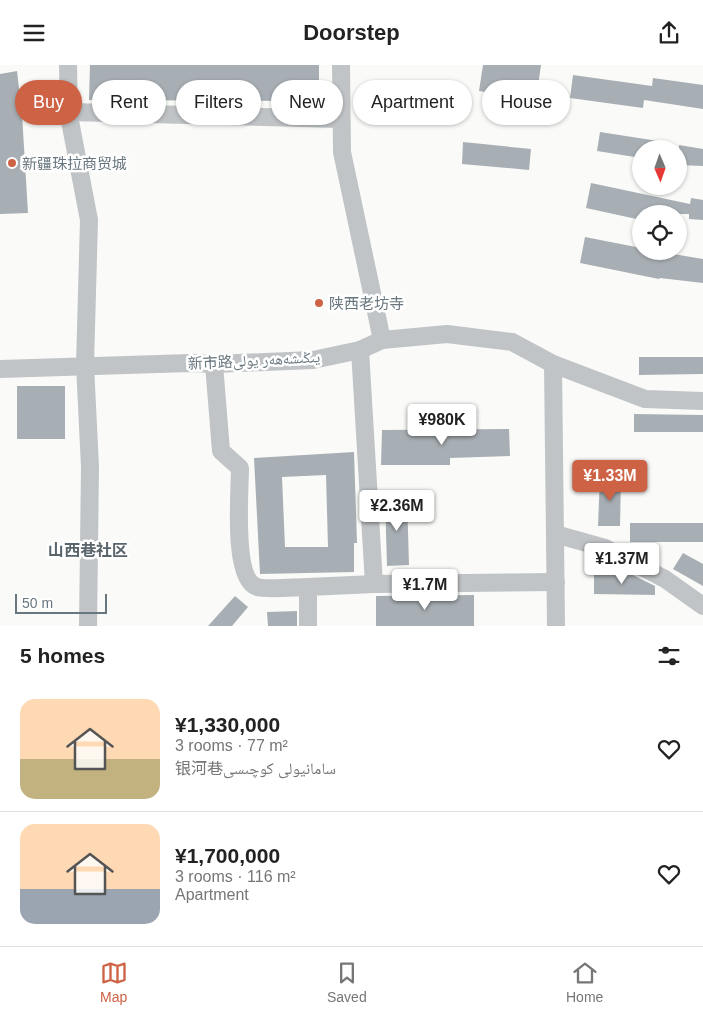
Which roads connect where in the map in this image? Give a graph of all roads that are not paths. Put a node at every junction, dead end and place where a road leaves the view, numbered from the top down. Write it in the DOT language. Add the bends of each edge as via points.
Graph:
graph roads {
  1 [pos="68,65"];
  2 [pos="341,65"];
  3 [pos="68,80"];
  4 [pos="341,80"];
  5 [pos="82,111"];
  6 [pos="271,117"];
  7 [pos="72,125"];
  8 [pos="340,125"];
  9 [pos="382,339"];
  10 [pos="360,350"];
  11 [pos="214,364"];
  12 [pos="553,364"];
  13 [pos="86,365"];
  14 [pos="0,369"];
  15 [pos="703,401"];
  16 [pos="555,535"];
  17 [pos="556,582"];
  18 [pos="374,584"];
  19 [pos="308,587"];
  20 [pos="703,606"];
  21 [pos="88,626"];
  22 [pos="308,626"];
  23 [pos="556,626"];
  1 -- 3 [label="street"];
  2 -- 4 [label="street"];
  5 -- 6 [label="street"];
  7 -- 13 [label="street" via="89,220"];
  8 -- 9 [label="street" via="342,152"];
  9 -- 10 [label="street, 新市路يىڭىشەھەر يولى"];
  9 -- 12 [label="street, 新市路يىڭىشەھەر يولى" via="447,334 512,342"];
  10 -- 11 [label="street, 新市路يىڭىشەھەر يولى" via="314,360"];
  10 -- 18 [label="street"];
  11 -- 13 [label="street, 新市路يىڭىشەھەر يولى"];
  11 -- 19 [label="street" via="221,451 240,468 240,555 248,580 258,587"];
  12 -- 15 [label="street, 新市路يىڭىشەھەر يولى" via="645,399"];
  12 -- 16 [label="street"];
  13 -- 14 [label="street, 新市路يىڭىشەھەر يولى"];
  13 -- 21 [label="street" via="90,467"];
  16 -- 17 [label="street"];
  16 -- 20 [label="street" via="606,548 665,579"];
  17 -- 18 [label="street"];
  17 -- 23 [label="street"];
  18 -- 19 [label="street"];
  19 -- 22 [label="street"];
}
